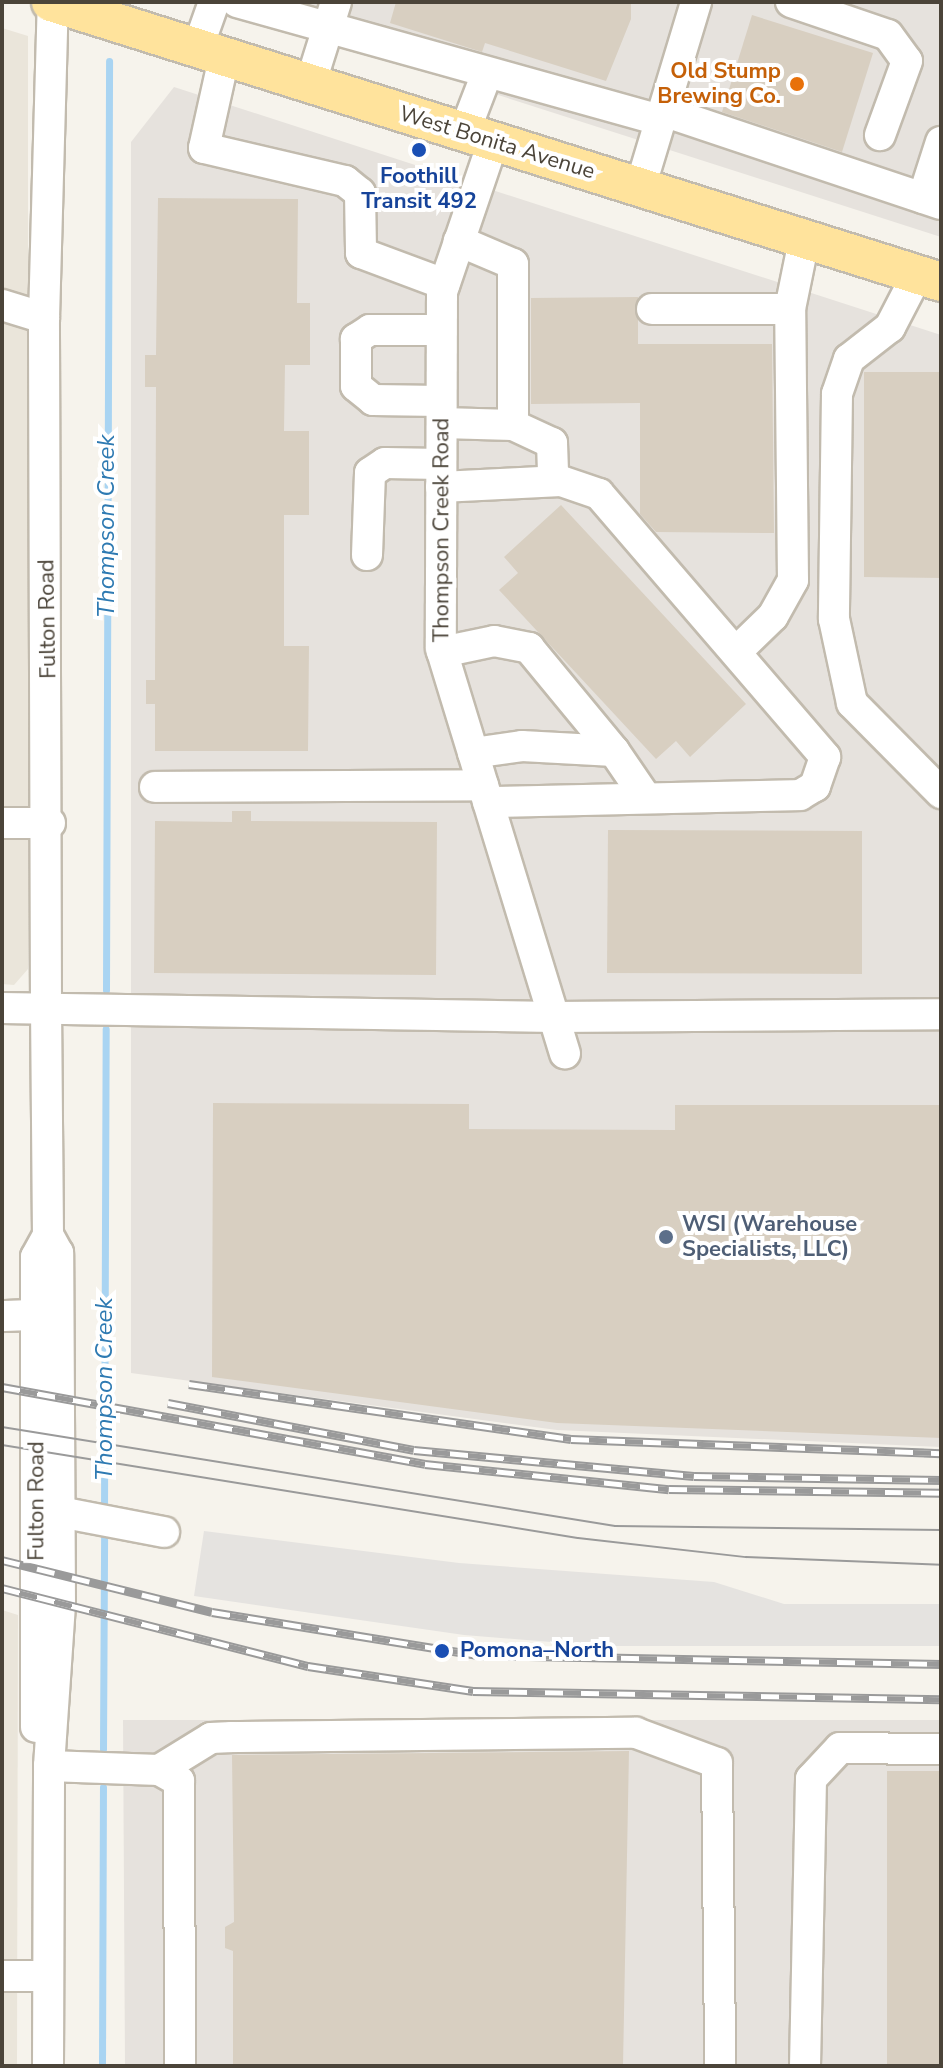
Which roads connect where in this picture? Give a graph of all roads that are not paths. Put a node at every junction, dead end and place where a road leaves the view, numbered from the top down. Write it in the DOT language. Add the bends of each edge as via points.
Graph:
graph roads {
  1 [pos="52,2"];
  2 [pos="214,2"];
  3 [pos="237,2"];
  4 [pos="696,2"];
  5 [pos="791,2"];
  6 [pos="332,16"];
  7 [pos="210,54"];
  8 [pos="487,73"];
  9 [pos="310,85"];
  10 [pos="662,116"];
  11 [pos="880,135"];
  12 [pos="479,137"];
  13 [pos="941,142"];
  14 [pos="640,188"];
  15 [pos="932,201"];
  16 [pos="804,240"];
  17 [pos="459,241"];
  18 [pos="929,278"];
  19 [pos="444,284"];
  20 [pos="2,305"];
  21 [pos="652,309"];
  22 [pos="790,309"];
  23 [pos="44,318"];
  24 [pos="441,330"];
  25 [pos="441,412"];
  26 [pos="513,425"];
  27 [pos="441,475"];
  28 [pos="553,481"];
  29 [pos="367,555"];
  30 [pos="737,651"];
  31 [pos="442,652"];
  32 [pos="614,751"];
  33 [pos="473,753"];
  34 [pos="155,787"];
  35 [pos="941,793"];
  36 [pos="486,794"];
  37 [pos="644,795"];
  38 [pos="2,823"];
  39 [pos="50,823"];
  40 [pos="2,1008"];
  41 [pos="46,1008"];
  42 [pos="941,1014"];
  43 [pos="554,1017"];
  44 [pos="565,1053"];
  45 [pos="48,1235"];
  46 [pos="36,1315"];
  47 [pos="2,1316"];
  48 [pos="68,1514"];
  49 [pos="164,1532"];
  50 [pos="941,1749"];
  51 [pos="49,1766"];
  52 [pos="159,1770"];
  53 [pos="2,1976"];
  54 [pos="48,1976"];
  55 [pos="48,2066"];
  56 [pos="180,2066"];
  57 [pos="720,2066"];
  58 [pos="805,2066"];
  1 -- 7 [label="main road, West Bonita Avenue"];
  1 -- 23 [label="street, Fulton Road"];
  2 -- 7 [label="street"];
  3 -- 6 [label="street"];
  4 -- 10 [label="street"];
  5 -- 11 [label="street" via="888,35 907,61"];
  6 -- 8 [label="street"];
  6 -- 9 [label="street"];
  7 -- 9 [label="main road, West Bonita Avenue"];
  7 -- 19 [label="street" via="204,148 345,181 360,193 361,253"];
  8 -- 10 [label="street"];
  8 -- 12 [label="street, Thompson Creek Road"];
  9 -- 12 [label="main road, West Bonita Avenue"];
  10 -- 14 [label="street"];
  10 -- 15 [label="street"];
  12 -- 14 [label="main road, West Bonita Avenue"];
  12 -- 17 [label="street, Thompson Creek Road"];
  13 -- 15 [label="street"];
  14 -- 16 [label="main road, West Bonita Avenue"];
  16 -- 18 [label="main road, West Bonita Avenue"];
  16 -- 22 [label="street"];
  17 -- 19 [label="street, Thompson Creek Road"];
  17 -- 26 [label="street" via="513,264"];
  18 -- 35 [label="street" via="890,327 849,359 837,394 834,619 852,703"];
  19 -- 24 [label="street, Thompson Creek Road"];
  20 -- 23 [label="street"];
  21 -- 22 [label="street"];
  22 -- 30 [label="street" via="793,580 773,616"];
  23 -- 39 [label="street, Fulton Road"];
  24 -- 25 [label="street, Thompson Creek Road"];
  24 -- 25 [label="street" via="363,334 356,339 356,386 373,400"];
  25 -- 26 [label="street"];
  25 -- 27 [label="street, Thompson Creek Road"];
  26 -- 28 [label="street" via="552,443"];
  27 -- 28 [label="street"];
  27 -- 29 [label="street" via="385,463 370,473"];
  27 -- 31 [label="street, Thompson Creek Road"];
  28 -- 30 [label="street" via="599,494"];
  30 -- 37 [label="street" via="825,757 815,786 800,795"];
  31 -- 32 [label="street" via="494,641 529,648"];
  31 -- 33 [label="street, Thompson Creek Road"];
  32 -- 33 [label="street" via="522,746"];
  32 -- 37 [label="street"];
  33 -- 36 [label="street, Thompson Creek Road"];
  34 -- 36 [label="street"];
  36 -- 37 [label="street"];
  36 -- 43 [label="street, Thompson Creek Road"];
  38 -- 39 [label="street"];
  39 -- 41 [label="street, Fulton Road"];
  40 -- 41 [label="street"];
  41 -- 43 [label="street"];
  41 -- 45 [label="street, Fulton Road"];
  42 -- 43 [label="street"];
  43 -- 44 [label="street, Thompson Creek Road"];
  45 -- 46 [label="street, Fulton Road" via="36,1257"];
  45 -- 48 [label="street, Fulton Road" via="58,1253"];
  46 -- 47 [label="street"];
  46 -- 51 [label="street, Fulton Road" via="36,1744"];
  48 -- 49 [label="street"];
  48 -- 51 [label="street, Fulton Road" via="56,1746"];
  50 -- 58 [label="street" via="840,1748 811,1779"];
  51 -- 52 [label="street"];
  51 -- 54 [label="street, Fulton Road"];
  52 -- 56 [label="street" via="179,1781"];
  52 -- 57 [label="street" via="211,1738 248,1737 636,1733 717,1763"];
  53 -- 54 [label="street"];
  54 -- 55 [label="street, Fulton Road"];
}
